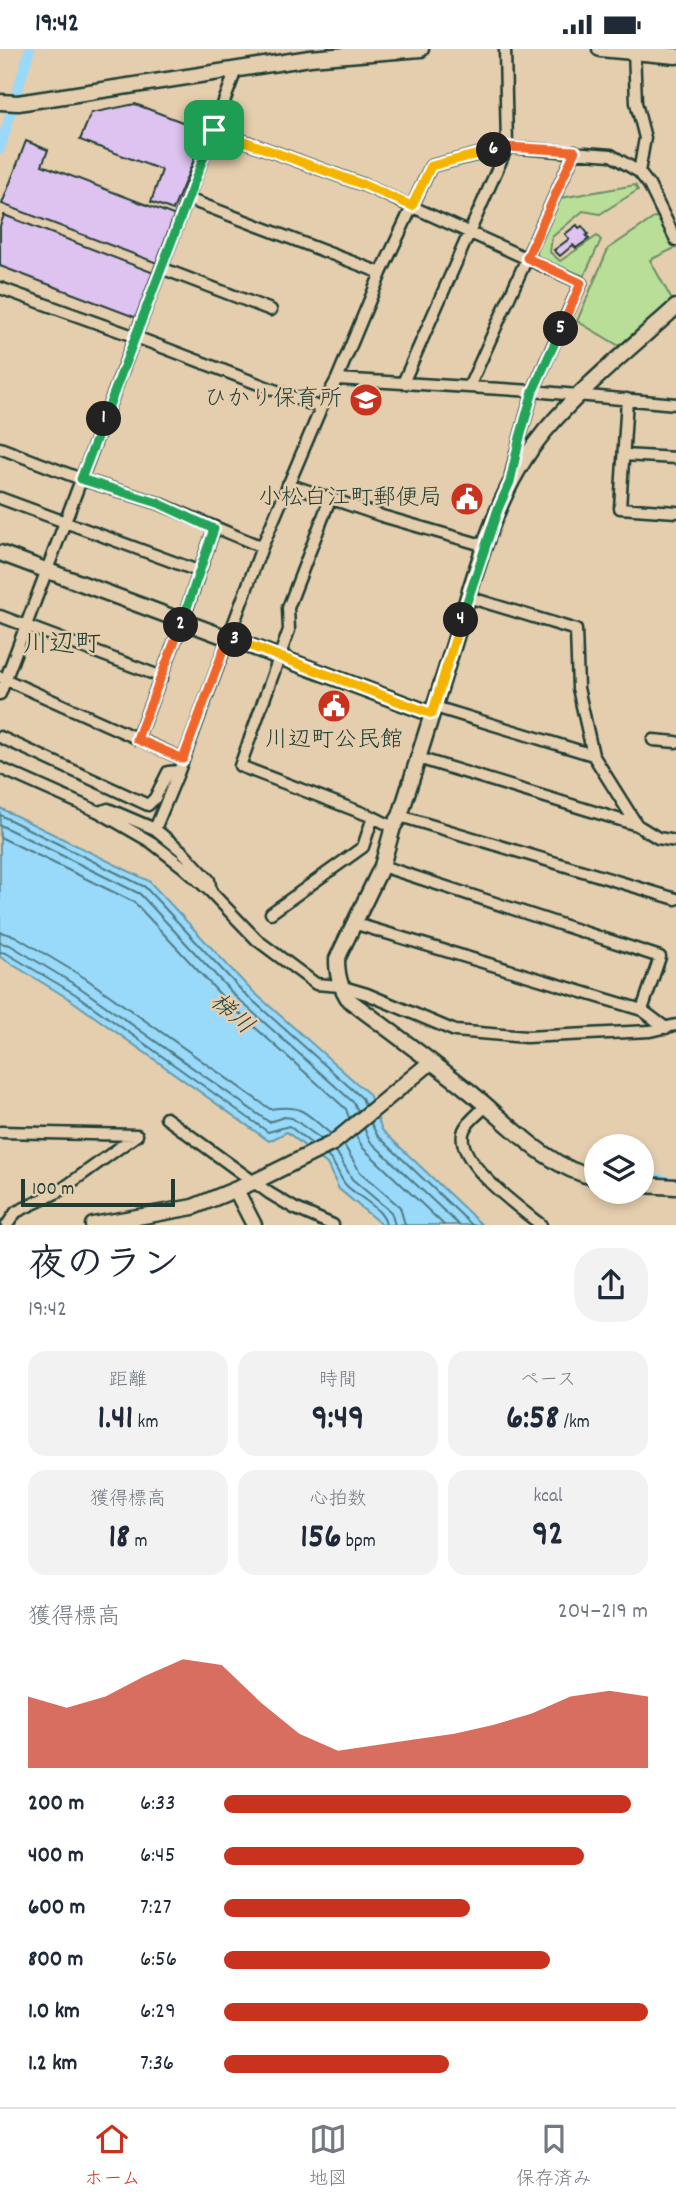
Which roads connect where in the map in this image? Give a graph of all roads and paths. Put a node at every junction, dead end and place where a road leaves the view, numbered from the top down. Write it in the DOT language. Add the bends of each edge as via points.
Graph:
graph roads {
  1 [pos="421,49"];
  2 [pos="505,49"];
  3 [pos="600,49"];
  4 [pos="634,50"];
  5 [pos="676,56"];
  6 [pos="236,70"];
  7 [pos="0,102"];
  8 [pos="214,130"];
  9 [pos="507,147"];
  10 [pos="575,151"];
  11 [pos="639,172"];
  12 [pos="188,199"];
  13 [pos="412,206"];
  14 [pos="469,232"];
  15 [pos="676,240"];
  16 [pos="527,258"];
  17 [pos="161,268"];
  18 [pos="381,274"];
  19 [pos="0,288"];
  20 [pos="676,307"];
  21 [pos="271,310"];
  22 [pos="136,337"];
  23 [pos="337,379"];
  24 [pos="404,383"];
  25 [pos="469,387"];
  26 [pos="533,391"];
  27 [pos="580,395"];
  28 [pos="627,399"];
  29 [pos="676,404"];
  30 [pos="321,408"];
  31 [pos="0,448"];
  32 [pos="624,455"];
  33 [pos="676,458"];
  34 [pos="81,479"];
  35 [pos="510,482"];
  36 [pos="288,484"];
  37 [pos="0,498"];
  38 [pos="330,499"];
  39 [pos="676,512"];
  40 [pos="64,522"];
  41 [pos="214,529"];
  42 [pos="486,546"];
  43 [pos="262,547"];
  44 [pos="0,553"];
  45 [pos="46,571"];
  46 [pos="198,571"];
  47 [pos="468,597"];
  48 [pos="0,616"];
  49 [pos="183,620"];
  50 [pos="26,626"];
  51 [pos="228,638"];
  52 [pos="279,658"];
  53 [pos="162,677"];
  54 [pos="3,678"];
  55 [pos="0,694"];
  56 [pos="433,711"];
  57 [pos="0,737"];
  58 [pos="137,739"];
  59 [pos="653,740"];
  60 [pos="676,741"];
  61 [pos="593,755"];
  62 [pos="418,758"];
  63 [pos="183,759"];
  64 [pos="0,768"];
  65 [pos="179,771"];
  66 [pos="99,812"];
  67 [pos="373,817"];
  68 [pos="397,821"];
  69 [pos="637,825"];
  70 [pos="155,829"];
  71 [pos="676,841"];
  72 [pos="382,866"];
  73 [pos="211,893"];
  74 [pos="676,899"];
  75 [pos="271,913"];
  76 [pos="354,923"];
  77 [pos="340,986"];
  78 [pos="642,1010"];
  79 [pos="671,1026"];
  80 [pos="431,1062"];
  81 [pos="486,1106"];
  82 [pos="166,1118"];
  83 [pos="0,1132"];
  84 [pos="584,1173"];
  85 [pos="261,1179"];
  86 [pos="654,1186"];
  87 [pos="676,1187"];
  88 [pos="236,1190"];
  89 [pos="7,1225"];
  90 [pos="93,1225"];
  91 [pos="254,1225"];
  92 [pos="333,1225"];
  93 [pos="541,1225"];
  1 -- 6 [label="street" via="310,58"];
  2 -- 9 [label="street"];
  3 -- 4 [label="street"];
  4 -- 5 [label="street"];
  4 -- 11 [label="street" via="636,103 645,138"];
  6 -- 7 [label="street"];
  6 -- 8 [label="street"];
  8 -- 12 [label="street"];
  8 -- 13 [label="street"];
  9 -- 10 [label="street"];
  9 -- 13 [label="street" via="431,166"];
  9 -- 14 [label="street"];
  10 -- 11 [label="street" via="611,155"];
  10 -- 16 [label="street"];
  11 -- 15 [label="street"];
  12 -- 17 [label="street"];
  12 -- 18 [label="street"];
  13 -- 14 [label="street"];
  13 -- 18 [label="street"];
  14 -- 16 [label="street"];
  14 -- 24 [label="street"];
  16 -- 25 [label="street"];
  16 -- 26 [label="street" via="581,283"];
  17 -- 21 [label="street"];
  17 -- 22 [label="street"];
  18 -- 23 [label="street"];
  19 -- 22 [label="street"];
  20 -- 27 [label="street"];
  22 -- 30 [label="street"];
  22 -- 34 [label="street"];
  23 -- 24 [label="street"];
  23 -- 30 [label="street"];
  24 -- 25 [label="street"];
  25 -- 26 [label="street"];
  26 -- 27 [label="street"];
  26 -- 35 [label="street"];
  27 -- 28 [label="street"];
  27 -- 35 [label="street" via="545,432"];
  28 -- 29 [label="street"];
  28 -- 32 [label="street"];
  30 -- 36 [label="street"];
  31 -- 34 [label="street"];
  32 -- 33 [label="street"];
  32 -- 39 [label="street" via="620,508"];
  34 -- 40 [label="street"];
  34 -- 41 [label="street" via="158,503"];
  35 -- 42 [label="street"];
  36 -- 38 [label="street"];
  36 -- 43 [label="street"];
  37 -- 40 [label="street"];
  38 -- 42 [label="street"];
  38 -- 52 [label="street" via="288,608 289,630"];
  40 -- 45 [label="street"];
  40 -- 46 [label="street"];
  41 -- 43 [label="street"];
  41 -- 46 [label="street"];
  42 -- 47 [label="street"];
  43 -- 51 [label="street"];
  44 -- 45 [label="street"];
  45 -- 49 [label="street"];
  45 -- 50 [label="street"];
  46 -- 49 [label="street"];
  47 -- 56 [label="street"];
  47 -- 61 [label="street" via="576,630 578,688"];
  48 -- 50 [label="street"];
  49 -- 51 [label="street"];
  49 -- 53 [label="street"];
  50 -- 53 [label="street"];
  50 -- 54 [label="street"];
  51 -- 52 [label="street"];
  51 -- 63 [label="street"];
  52 -- 56 [label="street"];
  52 -- 67 [label="street" via="240,766"];
  53 -- 58 [label="street"];
  54 -- 55 [label="street"];
  54 -- 58 [label="street"];
  56 -- 61 [label="street"];
  56 -- 62 [label="street"];
  57 -- 65 [label="street" via="148,805 169,772"];
  58 -- 63 [label="street"];
  59 -- 60 [label="street"];
  61 -- 69 [label="street"];
  62 -- 68 [label="street"];
  62 -- 69 [label="street"];
  63 -- 65 [label="street"];
  64 -- 66 [label="street"];
  65 -- 70 [label="street"];
  66 -- 70 [label="street" via="108,810"];
  66 -- 73 [label="street" via="151,842"];
  67 -- 68 [label="street"];
  67 -- 75 [label="street" via="363,847"];
  68 -- 72 [label="street"];
  68 -- 74 [label="street"];
  69 -- 71 [label="street" via="658,838"];
  70 -- 73 [label="street" via="209,880"];
  72 -- 76 [label="street"];
  72 -- 78 [label="street" via="660,957"];
  73 -- 77 [label="street" via="257,940 316,984"];
  76 -- 77 [label="street" via="337,959"];
  76 -- 78 [label="street"];
  77 -- 79 [label="street" via="455,1031 526,1037"];
  77 -- 80 [label="street" via="349,1000"];
  78 -- 79 [label="street"];
  80 -- 81 [label="street"];
  80 -- 85 [label="street" via="333,1143"];
  81 -- 84 [label="street" via="554,1160"];
  81 -- 93 [label="street" via="464,1130 467,1155"];
  82 -- 85 [label="street"];
  83 -- 89 [label="street" via="137,1135 58,1192 16,1212"];
  85 -- 88 [label="street"];
  85 -- 92 [label="street" via="269,1193"];
  86 -- 87 [label="street"];
  88 -- 90 [label="street" via="193,1207"];
  88 -- 91 [label="street"];
}
